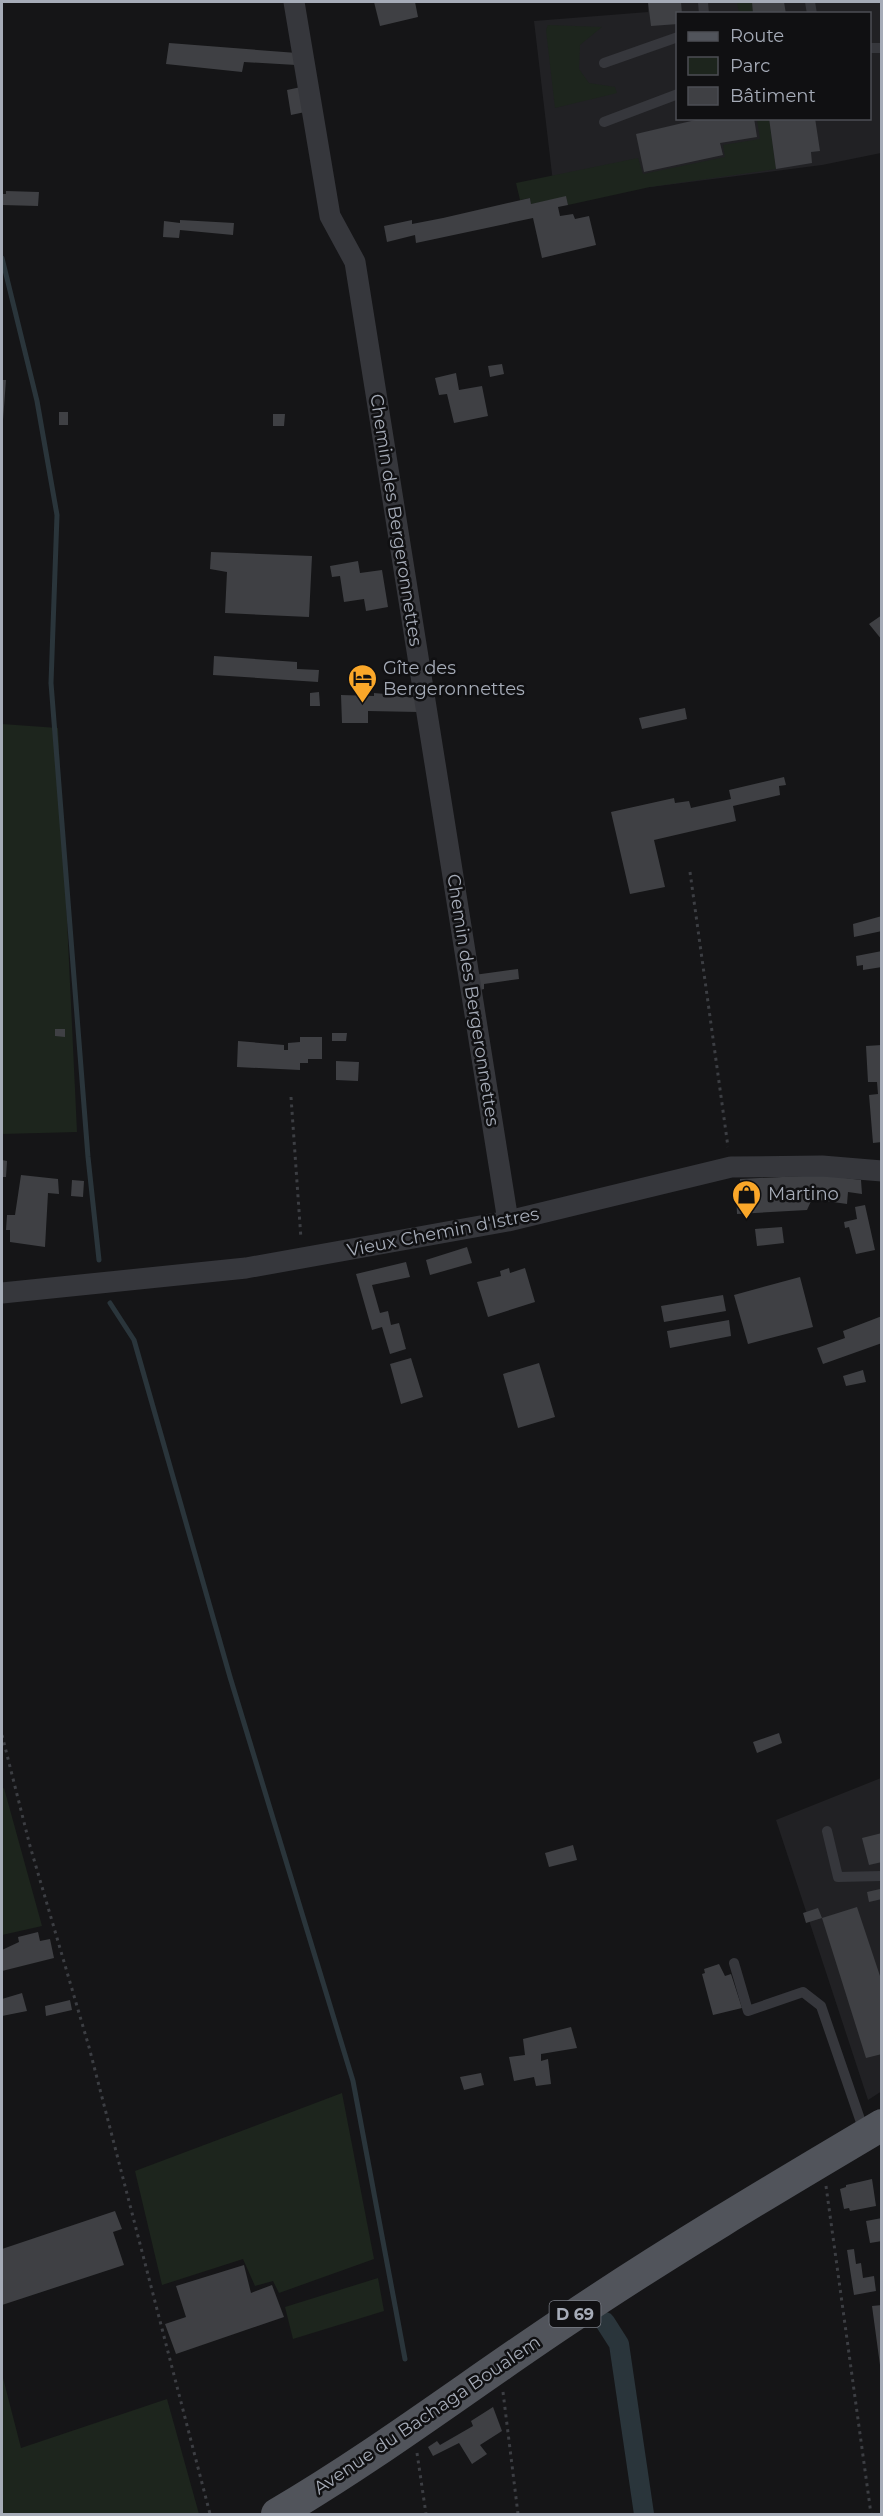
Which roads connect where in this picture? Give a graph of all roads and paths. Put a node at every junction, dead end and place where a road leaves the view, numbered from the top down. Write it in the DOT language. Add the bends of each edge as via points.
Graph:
graph roads {
  1 [pos="294,2"];
  2 [pos="676,38"];
  3 [pos="604,63"];
  4 [pos="676,95"];
  5 [pos="604,122"];
  6 [pos="690,872"];
  7 [pos="291,1097"];
  8 [pos="731,1167"];
  9 [pos="882,1171"];
  10 [pos="508,1221"];
  11 [pos="302,1258"];
  12 [pos="2,1293"];
  13 [pos="2,1735"];
  14 [pos="827,1831"];
  15 [pos="882,1876"];
  16 [pos="734,1963"];
  17 [pos="874,2130"];
  18 [pos="823,2160"];
  19 [pos="501,2366"];
  20 [pos="413,2427"];
  21 [pos="210,2514"];
  22 [pos="277,2514"];
  23 [pos="426,2514"];
  24 [pos="518,2514"];
  25 [pos="871,2514"];
  1 -- 10 [label="street, Chemin des Bergeronnettes" via="330,216 355,262"];
  2 -- 3 [label="lane"];
  4 -- 5 [label="lane"];
  6 -- 8 [label="path"];
  7 -- 11 [label="path"];
  8 -- 9 [label="street, Vieux Chemin d'Istres" via="822,1166"];
  8 -- 10 [label="street, Vieux Chemin d'Istres"];
  10 -- 11 [label="street, Vieux Chemin d'Istres"];
  11 -- 12 [label="street, Vieux Chemin d'Istres" via="246,1268"];
  13 -- 21 [label="path" via="89,2047"];
  14 -- 15 [label="lane" via="838,1877"];
  16 -- 17 [label="lane" via="748,2011 803,1992 821,2006"];
  17 -- 18 [label="main road, Avenue du Bachaga Boualem / D 69"];
  18 -- 19 [label="main road, Avenue du Bachaga Boualem / D 69" via="648,2266"];
  18 -- 25 [label="path"];
  19 -- 20 [label="main road, Avenue du Bachaga Boualem / D 69"];
  19 -- 24 [label="path"];
  20 -- 22 [label="main road, Avenue du Bachaga Boualem / D 69"];
  20 -- 23 [label="path"];
}
